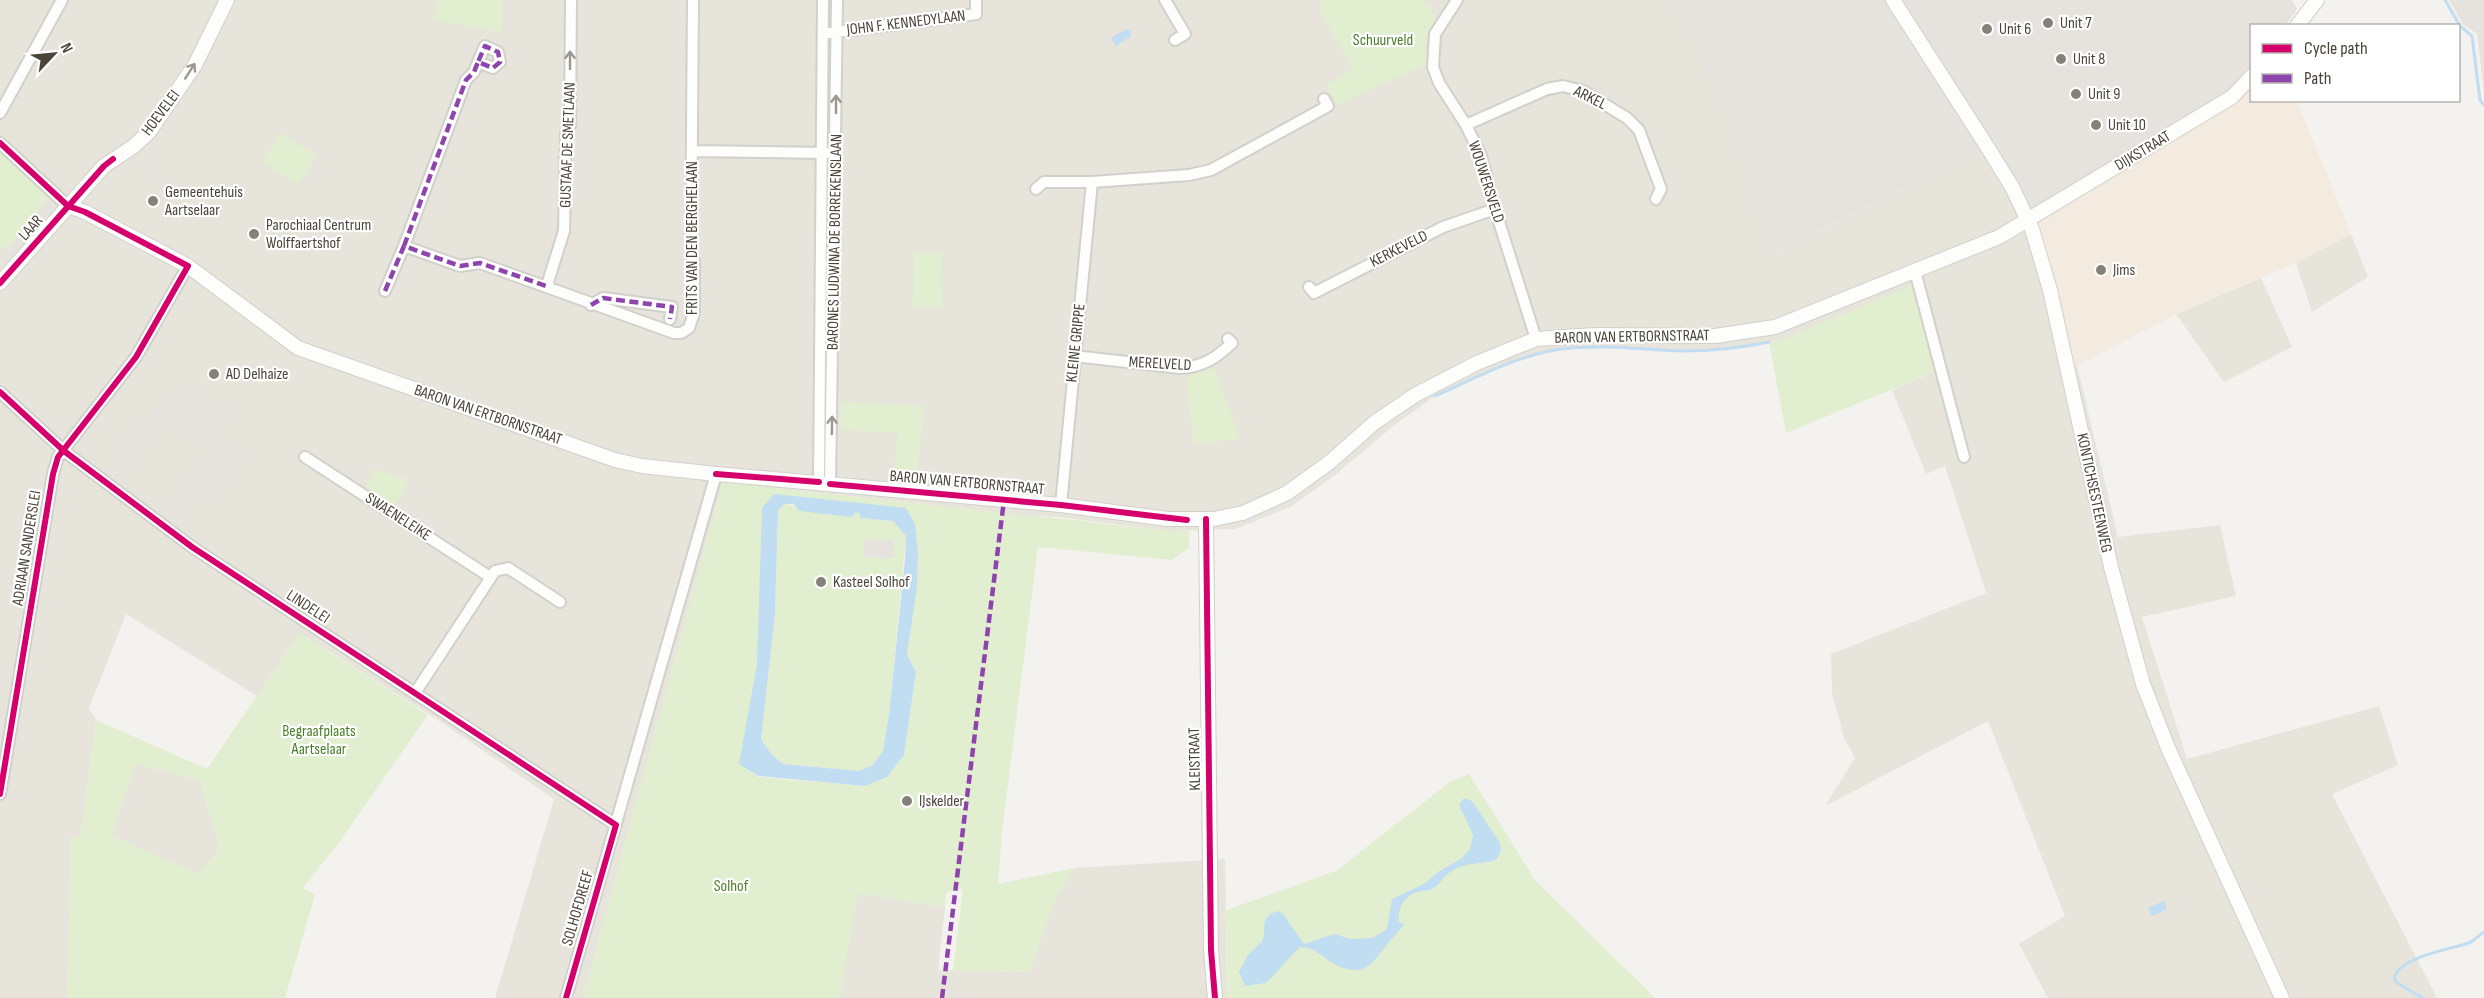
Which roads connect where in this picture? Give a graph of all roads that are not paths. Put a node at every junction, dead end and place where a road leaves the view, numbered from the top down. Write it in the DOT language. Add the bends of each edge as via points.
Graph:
graph roads {
  1 [pos="62,0"];
  2 [pos="227,0"];
  3 [pos="571,0"];
  4 [pos="693,0"];
  5 [pos="823,0"];
  6 [pos="837,0"];
  7 [pos="976,0"];
  8 [pos="1165,0"];
  9 [pos="1457,0"];
  10 [pos="1893,0"];
  11 [pos="2317,0"];
  12 [pos="2299,24"];
  13 [pos="837,32"];
  14 [pos="822,34"];
  15 [pos="1175,40"];
  16 [pos="478,62"];
  17 [pos="2250,77"];
  18 [pos="1324,99"];
  19 [pos="0,113"];
  20 [pos="1466,125"];
  21 [pos="0,143"];
  22 [pos="692,151"];
  23 [pos="823,153"];
  24 [pos="836,153"];
  25 [pos="1092,182"];
  26 [pos="1036,189"];
  27 [pos="1656,199"];
  28 [pos="68,206"];
  29 [pos="1495,209"];
  30 [pos="2028,221"];
  31 [pos="404,246"];
  32 [pos="188,266"];
  33 [pos="1916,271"];
  34 [pos="0,283"];
  35 [pos="549,287"];
  36 [pos="1309,287"];
  37 [pos="385,291"];
  38 [pos="591,305"];
  39 [pos="670,319"];
  40 [pos="1228,339"];
  41 [pos="1536,339"];
  42 [pos="1074,356"];
  43 [pos="0,392"];
  44 [pos="64,451"];
  45 [pos="305,457"];
  46 [pos="1964,457"];
  47 [pos="716,474"];
  48 [pos="825,483"];
  49 [pos="1061,505"];
  50 [pos="1206,519"];
  51 [pos="490,578"];
  52 [pos="560,602"];
  53 [pos="415,693"];
  54 [pos="0,794"];
  55 [pos="616,825"];
  56 [pos="566,998"];
  57 [pos="1215,998"];
  58 [pos="2282,998"];
  1 -- 19 [label="street"];
  28 -- 2 [label="street, HOEVELEI, one-way" via="104,166 149,132 195,65"];
  35 -- 3 [label="street, GUSTAAF DE SMETLAAN, one-way" via="564,231"];
  4 -- 22 [label="street, FRITS VAN DEN BERGHELAAN"];
  5 -- 14 [label="street, BARONES LUDWINA DE BORREKENSLAAN"];
  6 -- 13 [label="street, BARONES LUDWINA DE BORREKENSLAAN"];
  7 -- 13 [label="street, JOHN F. KENNEDYLAAN" via="976,14"];
  8 -- 15 [label="street" via="1185,34"];
  9 -- 20 [label="street, WOUWERSVELD" via="1435,34 1433,67"];
  10 -- 30 [label="street, KONTICHSESTEENWEG" via="1988,148"];
  11 -- 12 [label="street"];
  13 -- 14 [label="street, JOHN F. KENNEDYLAAN"];
  24 -- 13 [label="street, BARONES LUDWINA DE BORREKENSLAAN, one-way"];
  14 -- 23 [label="street, BARONES LUDWINA DE BORREKENSLAAN"];
  16 -- 31 [label="street" via="466,80"];
  17 -- 30 [label="street, DIJKSTRAAT" via="2232,97"];
  18 -- 25 [label="street" via="1328,106 1211,170"];
  20 -- 27 [label="street, ARKEL" via="1547,89 1563,86 1583,91 1639,130 1661,189"];
  20 -- 29 [label="street, WOUWERSVELD" via="1481,156"];
  21 -- 28 [label="street"];
  22 -- 23 [label="street, FRITS VAN DEN BERGHELAAN"];
  22 -- 38 [label="street, FRITS VAN DEN BERGHELAAN" via="694,313 690,328 674,333"];
  23 -- 24 [label="street, FRITS VAN DEN BERGHELAAN"];
  23 -- 48 [label="street, BARONES LUDWINA DE BORREKENSLAAN"];
  48 -- 24 [label="street, BARONES LUDWINA DE BORREKENSLAAN, one-way"];
  25 -- 26 [label="street" via="1044,182"];
  25 -- 42 [label="street, KLEINE GRIPPE"];
  28 -- 32 [label="street, BARON VAN ERTBORNSTRAAT"];
  28 -- 34 [label="street, LAAR"];
  29 -- 36 [label="street, KERKEVELD" via="1443,227 1314,293"];
  29 -- 41 [label="street, WOUWERSVELD"];
  30 -- 33 [label="street, BARON VAN ERTBORNSTRAAT"];
  30 -- 58 [label="street, KONTICHSESTEENWEG" via="2050,290 2111,567 2143,684 2168,748"];
  31 -- 35 [label="street, FRITS VAN DEN BERGHELAAN" via="460,266 480,263"];
  31 -- 37 [label="street"];
  32 -- 44 [label="street, ADRIAAN SANDERSLEI" via="136,357"];
  32 -- 47 [label="street, BARON VAN ERTBORNSTRAAT" via="298,348 615,460"];
  33 -- 41 [label="street, BARON VAN ERTBORNSTRAAT" via="1775,327 1715,336 1595,334"];
  33 -- 46 [label="street"];
  35 -- 38 [label="street, FRITS VAN DEN BERGHELAAN"];
  38 -- 39 [label="street, FRITS VAN DEN BERGHELAAN" via="603,298 672,308"];
  40 -- 42 [label="street, MERELVELD" via="1232,344 1215,359 1195,367"];
  41 -- 50 [label="street, BARON VAN ERTBORNSTRAAT" via="1415,395 1287,493 1243,513"];
  42 -- 49 [label="street, KLEINE GRIPPE"];
  43 -- 44 [label="street, LINDELEI"];
  44 -- 53 [label="street, LINDELEI" via="192,547"];
  44 -- 54 [label="street, ADRIAAN SANDERSLEI" via="53,474"];
  45 -- 51 [label="street, SWAENELEIKE"];
  47 -- 48 [label="street, BARON VAN ERTBORNSTRAAT"];
  47 -- 55 [label="street, SOLHOFDREEF"];
  48 -- 49 [label="street, BARON VAN ERTBORNSTRAAT"];
  49 -- 50 [label="street, BARON VAN ERTBORNSTRAAT" via="1168,519"];
  50 -- 57 [label="street, KLEISTRAAT" via="1211,968"];
  51 -- 52 [label="street" via="495,571 508,568"];
  51 -- 53 [label="street"];
  53 -- 55 [label="street, LINDELEI"];
  55 -- 56 [label="street, SOLHOFDREEF"];
}
